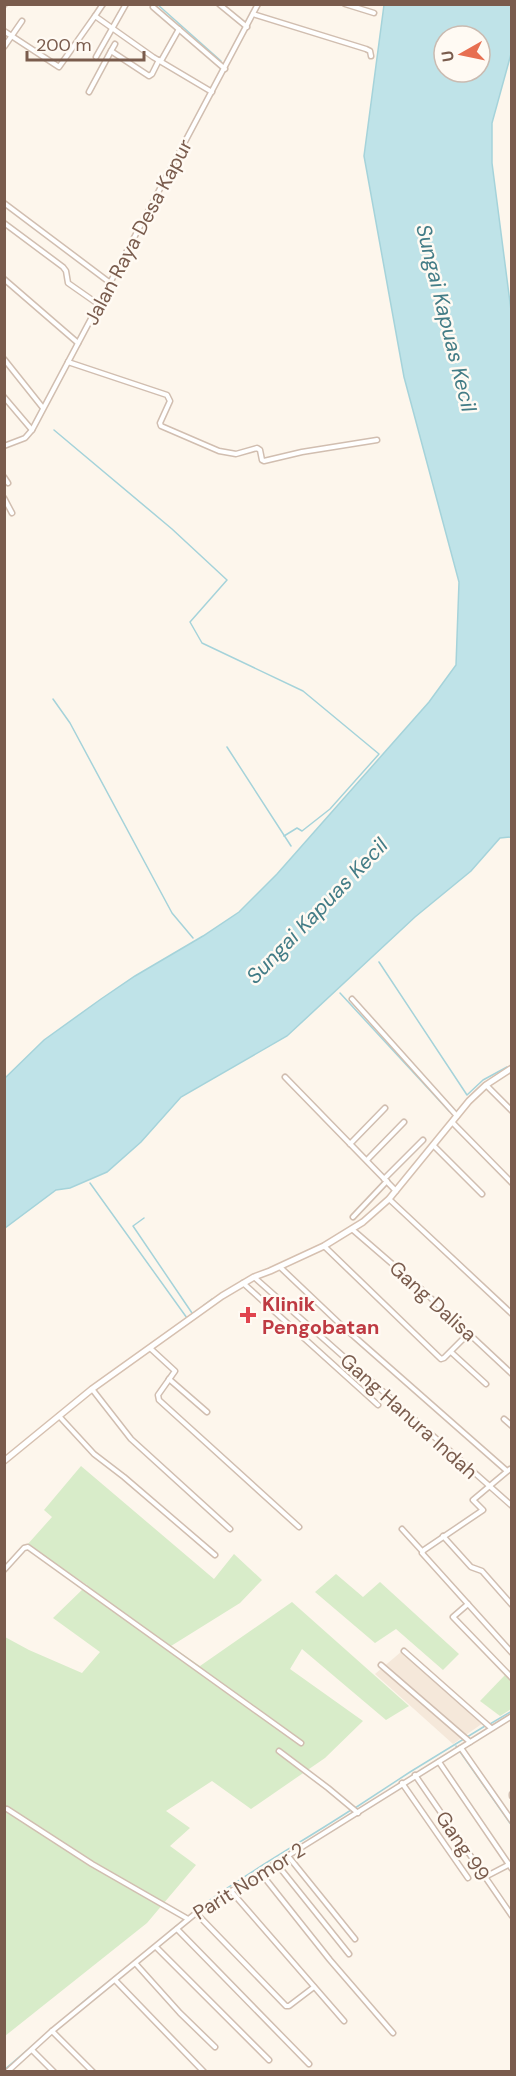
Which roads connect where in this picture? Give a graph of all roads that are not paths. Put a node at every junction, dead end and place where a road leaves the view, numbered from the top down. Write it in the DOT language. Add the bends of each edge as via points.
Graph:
graph roads {
  1 [pos="103,4"];
  2 [pos="126,4"];
  3 [pos="219,4"];
  4 [pos="258,4"];
  5 [pos="345,4"];
  6 [pos="153,7"];
  7 [pos="374,13"];
  8 [pos="253,14"];
  9 [pos="95,16"];
  10 [pos="22,21"];
  11 [pos="112,26"];
  12 [pos="247,27"];
  13 [pos="179,29"];
  14 [pos="4,31"];
  15 [pos="12,36"];
  16 [pos="115,44"];
  17 [pos="4,47"];
  18 [pos="111,51"];
  19 [pos="371,56"];
  20 [pos="96,57"];
  21 [pos="160,61"];
  22 [pos="225,69"];
  23 [pos="89,92"];
  24 [pos="212,92"];
  25 [pos="4,203"];
  26 [pos="4,223"];
  27 [pos="4,279"];
  28 [pos="110,282"];
  29 [pos="98,304"];
  30 [pos="78,343"];
  31 [pos="4,359"];
  32 [pos="68,362"];
  33 [pos="4,397"];
  34 [pos="43,408"];
  35 [pos="32,430"];
  36 [pos="377,440"];
  37 [pos="4,446"];
  38 [pos="4,477"];
  39 [pos="8,483"];
  40 [pos="4,498"];
  41 [pos="12,513"];
  42 [pos="352,999"];
  43 [pos="512,1068"];
  44 [pos="285,1077"];
  45 [pos="486,1085"];
  46 [pos="385,1108"];
  47 [pos="512,1111"];
  48 [pos="457,1117"];
  49 [pos="404,1122"];
  50 [pos="452,1122"];
  51 [pos="423,1140"];
  52 [pos="350,1144"];
  53 [pos="434,1146"];
  54 [pos="367,1160"];
  55 [pos="386,1180"];
  56 [pos="512,1183"];
  57 [pos="396,1191"];
  58 [pos="482,1194"];
  59 [pos="389,1199"];
  60 [pos="353,1216"];
  61 [pos="352,1230"];
  62 [pos="324,1246"];
  63 [pos="280,1267"];
  64 [pos="254,1277"];
  65 [pos="243,1283"];
  66 [pos="512,1314"];
  67 [pos="468,1334"];
  68 [pos="149,1348"];
  69 [pos="451,1352"];
  70 [pos="512,1374"];
  71 [pos="169,1379"];
  72 [pos="486,1384"];
  73 [pos="92,1389"];
  74 [pos="378,1405"];
  75 [pos="207,1412"];
  76 [pos="59,1415"];
  77 [pos="504,1419"];
  78 [pos="512,1426"];
  79 [pos="4,1461"];
  80 [pos="510,1470"];
  81 [pos="488,1486"];
  82 [pos="512,1506"];
  83 [pos="299,1527"];
  84 [pos="230,1529"];
  85 [pos="402,1529"];
  86 [pos="443,1536"];
  87 [pos="422,1551"];
  88 [pos="215,1556"];
  89 [pos="4,1570"];
  90 [pos="468,1604"];
  91 [pos="512,1605"];
  92 [pos="404,1652"];
  93 [pos="512,1653"];
  94 [pos="381,1665"];
  95 [pos="512,1677"];
  96 [pos="512,1716"];
  97 [pos="491,1728"];
  98 [pos="470,1742"];
  99 [pos="301,1743"];
  100 [pos="461,1748"];
  101 [pos="279,1751"];
  102 [pos="439,1762"];
  103 [pos="415,1775"];
  104 [pos="402,1783"];
  105 [pos="512,1807"];
  106 [pos="7,1809"];
  107 [pos="505,1811"];
  108 [pos="358,1813"];
  109 [pos="512,1821"];
  110 [pos="288,1856"];
  111 [pos="276,1863"];
  112 [pos="510,1865"];
  113 [pos="260,1872"];
  114 [pos="485,1877"];
  115 [pos="468,1878"];
  116 [pos="231,1891"];
  117 [pos="196,1913"];
  118 [pos="512,1916"];
  119 [pos="188,1919"];
  120 [pos="177,1929"];
  121 [pos="355,1939"];
  122 [pos="156,1947"];
  123 [pos="349,1954"];
  124 [pos="136,1964"];
  125 [pos="116,1980"];
  126 [pos="314,1987"];
  127 [pos="344,2021"];
  128 [pos="52,2031"];
  129 [pos="393,2033"];
  130 [pos="214,2047"];
  131 [pos="32,2050"];
  132 [pos="269,2060"];
  133 [pos="309,2064"];
  134 [pos="12,2067"];
  135 [pos="7,2072"];
  136 [pos="16,2072"];
  137 [pos="54,2072"];
  138 [pos="93,2072"];
  139 [pos="204,2072"];
  1 -- 9 [label="street"];
  2 -- 11 [label="street"];
  3 -- 12 [label="street"];
  4 -- 8 [label="street, Jalan Raya Desa Kapur"];
  5 -- 7 [label="street"];
  6 -- 13 [label="street"];
  8 -- 12 [label="street, Jalan Raya Desa Kapur"];
  8 -- 19 [label="street" via="370,51"];
  9 -- 11 [label="street"];
  9 -- 15 [label="street" via="59,67"];
  10 -- 15 [label="street"];
  11 -- 20 [label="street"];
  11 -- 21 [label="street"];
  12 -- 22 [label="street, Jalan Raya Desa Kapur"];
  13 -- 21 [label="street"];
  13 -- 22 [label="street"];
  14 -- 15 [label="street"];
  15 -- 17 [label="street"];
  16 -- 18 [label="street"];
  18 -- 21 [label="street" via="149,76"];
  18 -- 23 [label="street"];
  21 -- 24 [label="street"];
  22 -- 24 [label="street, Jalan Raya Desa Kapur"];
  24 -- 28 [label="street, Jalan Raya Desa Kapur"];
  25 -- 28 [label="street"];
  26 -- 29 [label="street" via="63,267 68,283"];
  27 -- 30 [label="street"];
  28 -- 29 [label="street, Jalan Raya Desa Kapur"];
  29 -- 30 [label="street, Jalan Raya Desa Kapur"];
  30 -- 32 [label="street, Jalan Raya Desa Kapur"];
  31 -- 34 [label="street"];
  32 -- 34 [label="street, Jalan Raya Desa Kapur"];
  32 -- 36 [label="street" via="167,395 170,402 161,426 219,452 237,454 257,448 264,461"];
  33 -- 35 [label="street"];
  34 -- 35 [label="street, Jalan Raya Desa Kapur"];
  35 -- 37 [label="street" via="25,438"];
  38 -- 39 [label="street"];
  40 -- 41 [label="street"];
  42 -- 48 [label="street"];
  43 -- 45 [label="main road"];
  44 -- 52 [label="street"];
  45 -- 47 [label="street"];
  45 -- 48 [label="main road"];
  46 -- 52 [label="street"];
  48 -- 50 [label="main road"];
  49 -- 54 [label="street"];
  50 -- 53 [label="main road"];
  50 -- 56 [label="street"];
  51 -- 55 [label="street"];
  52 -- 54 [label="street"];
  53 -- 57 [label="main road"];
  53 -- 58 [label="street"];
  54 -- 55 [label="street"];
  55 -- 57 [label="street"];
  55 -- 60 [label="street"];
  57 -- 59 [label="main road"];
  59 -- 61 [label="main road"];
  59 -- 66 [label="street"];
  61 -- 62 [label="main road"];
  61 -- 67 [label="street, Gang Dalisa"];
  62 -- 63 [label="main road"];
  62 -- 69 [label="street" via="441,1359"];
  63 -- 64 [label="main road"];
  63 -- 80 [label="street"];
  64 -- 65 [label="main road"];
  64 -- 81 [label="street, Gang Hanura Indah"];
  65 -- 68 [label="main road"];
  65 -- 74 [label="street"];
  67 -- 69 [label="street"];
  67 -- 70 [label="street, Gang Dalisa"];
  68 -- 71 [label="street" via="175,1370"];
  68 -- 73 [label="main road"];
  69 -- 72 [label="street"];
  71 -- 75 [label="street"];
  71 -- 83 [label="street" via="158,1395 159,1400"];
  73 -- 76 [label="main road"];
  73 -- 84 [label="street" via="131,1439"];
  76 -- 79 [label="main road"];
  76 -- 88 [label="street" via="94,1454"];
  77 -- 78 [label="street"];
  80 -- 81 [label="street"];
  81 -- 82 [label="street, Gang Hanura Indah"];
  81 -- 86 [label="street" via="473,1500 483,1510"];
  85 -- 87 [label="street"];
  86 -- 87 [label="street"];
  86 -- 91 [label="street"];
  87 -- 90 [label="street"];
  89 -- 99 [label="street" via="28,1547"];
  90 -- 93 [label="street"];
  90 -- 95 [label="street" via="453,1617"];
  92 -- 97 [label="street"];
  94 -- 98 [label="street"];
  96 -- 97 [label="street, Parit Nomor 2"];
  97 -- 98 [label="street, Parit Nomor 2"];
  98 -- 100 [label="street, Parit Nomor 2"];
  100 -- 102 [label="street, Parit Nomor 2"];
  100 -- 107 [label="street"];
  101 -- 108 [label="street"];
  102 -- 103 [label="street, Parit Nomor 2"];
  102 -- 112 [label="street"];
  103 -- 104 [label="street, Parit Nomor 2"];
  103 -- 114 [label="street, Gang 99"];
  104 -- 108 [label="street, Parit Nomor 2"];
  104 -- 115 [label="street"];
  105 -- 107 [label="street"];
  106 -- 119 [label="street"];
  107 -- 109 [label="street"];
  108 -- 110 [label="street, Parit Nomor 2"];
  110 -- 111 [label="street, Parit Nomor 2"];
  110 -- 121 [label="street"];
  111 -- 113 [label="street, Parit Nomor 2"];
  111 -- 123 [label="street"];
  112 -- 114 [label="street"];
  113 -- 116 [label="street, Parit Nomor 2"];
  113 -- 129 [label="street"];
  114 -- 118 [label="street, Gang 99"];
  116 -- 117 [label="street, Parit Nomor 2"];
  116 -- 126 [label="street"];
  117 -- 119 [label="street, Parit Nomor 2"];
  117 -- 126 [label="street" via="286,2006"];
  119 -- 120 [label="street, Parit Nomor 2"];
  120 -- 122 [label="street, Parit Nomor 2"];
  120 -- 133 [label="street"];
  122 -- 124 [label="street, Parit Nomor 2"];
  122 -- 132 [label="street"];
  124 -- 125 [label="street, Parit Nomor 2"];
  124 -- 130 [label="street"];
  125 -- 128 [label="street, Parit Nomor 2"];
  125 -- 139 [label="street"];
  126 -- 127 [label="street"];
  128 -- 131 [label="street, Parit Nomor 2"];
  128 -- 138 [label="street"];
  131 -- 134 [label="street, Parit Nomor 2"];
  131 -- 137 [label="street"];
  134 -- 135 [label="street, Parit Nomor 2"];
  134 -- 136 [label="street"];
}
